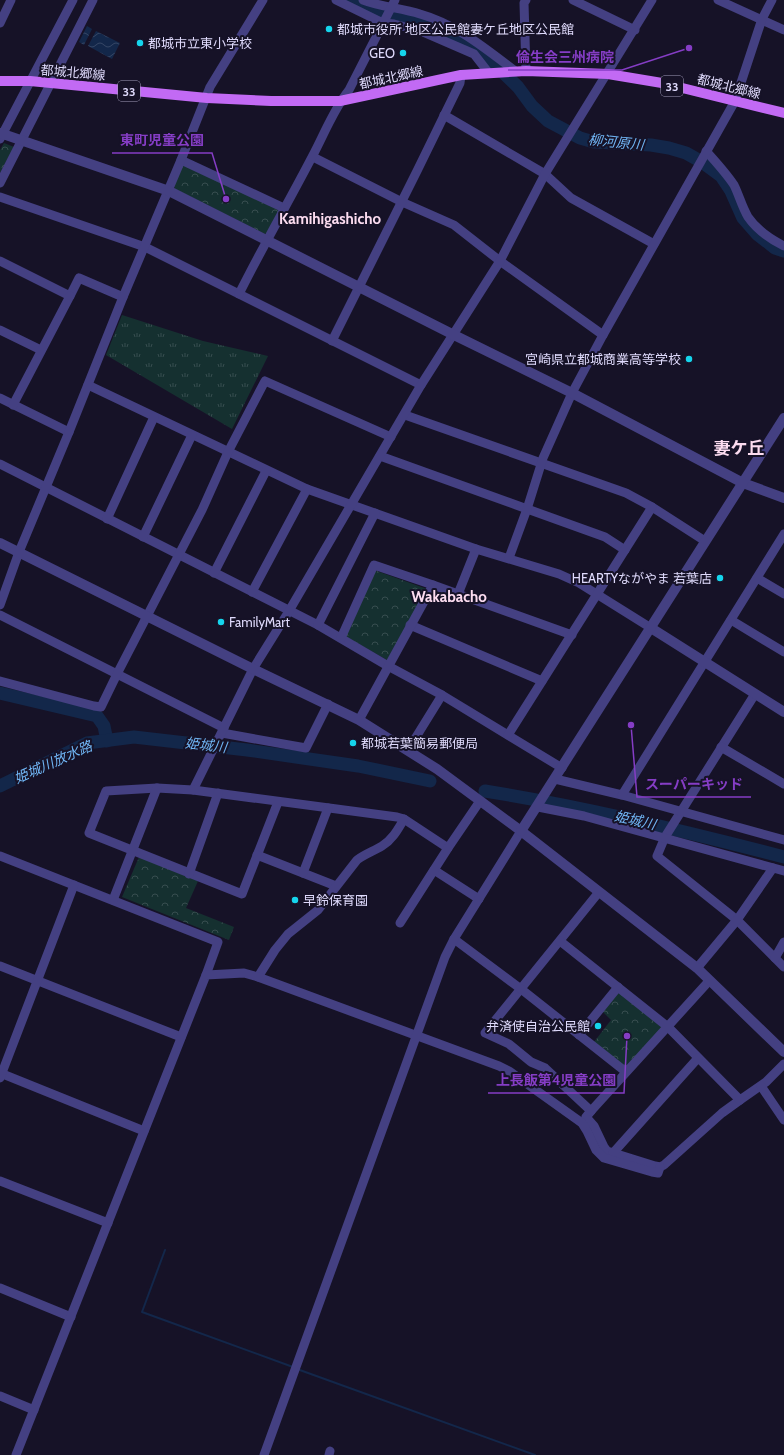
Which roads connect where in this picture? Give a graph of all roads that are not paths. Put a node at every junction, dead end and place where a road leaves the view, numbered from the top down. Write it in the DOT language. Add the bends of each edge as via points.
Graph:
graph roads {
  1 [pos="11,0"];
  2 [pos="73,0"];
  3 [pos="92,0"];
  4 [pos="263,0"];
  5 [pos="336,0"];
  6 [pos="363,0"];
  7 [pos="573,0"];
  8 [pos="652,0"];
  9 [pos="718,0"];
  10 [pos="772,0"];
  11 [pos="523,1"];
  12 [pos="393,4"];
  13 [pos="762,19"];
  14 [pos="384,21"];
  15 [pos="0,23"];
  16 [pos="635,30"];
  17 [pos="784,30"];
  18 [pos="511,71"];
  19 [pos="526,71"];
  20 [pos="491,72"];
  21 [pos="608,74"];
  22 [pos="461,75"];
  23 [pos="0,81"];
  24 [pos="30,81"];
  25 [pos="50,84"];
  26 [pos="207,98"];
  27 [pos="340,101"];
  28 [pos="735,101"];
  29 [pos="784,113"];
  30 [pos="444,115"];
  31 [pos="1,135"];
  32 [pos="22,141"];
  33 [pos="705,154"];
  34 [pos="313,157"];
  35 [pos="181,160"];
  36 [pos="545,174"];
  37 [pos="0,183"];
  38 [pos="169,191"];
  39 [pos="0,197"];
  40 [pos="402,202"];
  41 [pos="284,208"];
  42 [pos="266,240"];
  43 [pos="654,244"];
  44 [pos="784,246"];
  45 [pos="145,247"];
  46 [pos="0,261"];
  47 [pos="500,261"];
  48 [pos="359,286"];
  49 [pos="239,294"];
  50 [pos="70,296"];
  51 [pos="123,297"];
  52 [pos="0,330"];
  53 [pos="452,334"];
  54 [pos="603,335"];
  55 [pos="332,341"];
  56 [pos="41,350"];
  57 [pos="88,385"];
  58 [pos="421,385"];
  59 [pos="572,393"];
  60 [pos="0,398"];
  61 [pos="13,405"];
  62 [pos="405,415"];
  63 [pos="154,417"];
  64 [pos="784,418"];
  65 [pos="69,432"];
  66 [pos="192,435"];
  67 [pos="391,437"];
  68 [pos="228,452"];
  69 [pos="380,456"];
  70 [pos="542,462"];
  71 [pos="0,464"];
  72 [pos="266,471"];
  73 [pos="743,483"];
  74 [pos="45,488"];
  75 [pos="307,489"];
  76 [pos="784,498"];
  77 [pos="350,505"];
  78 [pos="652,507"];
  79 [pos="527,509"];
  80 [pos="375,513"];
  81 [pos="107,519"];
  82 [pos="784,535"];
  83 [pos="143,537"];
  84 [pos="705,541"];
  85 [pos="0,543"];
  86 [pos="476,548"];
  87 [pos="625,550"];
  88 [pos="19,552"];
  89 [pos="178,556"];
  90 [pos="509,558"];
  91 [pos="214,573"];
  92 [pos="758,578"];
  93 [pos="433,585"];
  94 [pos="252,592"];
  95 [pos="458,594"];
  96 [pos="597,594"];
  97 [pos="784,594"];
  98 [pos="0,605"];
  99 [pos="289,610"];
  100 [pos="0,616"];
  101 [pos="147,616"];
  102 [pos="731,620"];
  103 [pos="318,625"];
  104 [pos="410,625"];
  105 [pos="651,628"];
  106 [pos="572,635"];
  107 [pos="341,638"];
  108 [pos="784,652"];
  109 [pos="704,662"];
  110 [pos="388,666"];
  111 [pos="253,669"];
  112 [pos="117,674"];
  113 [pos="0,682"];
  114 [pos="542,682"];
  115 [pos="754,694"];
  116 [pos="442,695"];
  117 [pos="328,704"];
  118 [pos="784,712"];
  119 [pos="359,720"];
  120 [pos="223,731"];
  121 [pos="508,735"];
  122 [pos="721,747"];
  123 [pos="408,750"];
  124 [pos="562,768"];
  125 [pos="554,780"];
  126 [pos="784,784"];
  127 [pos="157,788"];
  128 [pos="193,790"];
  129 [pos="218,794"];
  130 [pos="622,795"];
  131 [pos="480,801"];
  132 [pos="278,802"];
  133 [pos="539,804"];
  134 [pos="328,808"];
  135 [pos="681,812"];
  136 [pos="404,819"];
  137 [pos="522,831"];
  138 [pos="665,837"];
  139 [pos="784,840"];
  140 [pos="448,848"];
  141 [pos="133,850"];
  142 [pos="257,855"];
  143 [pos="0,856"];
  144 [pos="774,868"];
  145 [pos="434,870"];
  146 [pos="784,871"];
  147 [pos="303,873"];
  148 [pos="189,874"];
  149 [pos="74,885"];
  150 [pos="336,886"];
  151 [pos="599,892"];
  152 [pos="479,899"];
  153 [pos="113,900"];
  154 [pos="737,920"];
  155 [pos="400,923"];
  156 [pos="454,939"];
  157 [pos="560,941"];
  158 [pos="784,942"];
  159 [pos="775,958"];
  160 [pos="0,966"];
  161 [pos="784,966"];
  162 [pos="696,968"];
  163 [pos="206,975"];
  164 [pos="258,977"];
  165 [pos="38,981"];
  166 [pos="710,981"];
  167 [pos="618,987"];
  168 [pos="521,988"];
  169 [pos="668,1027"];
  170 [pos="416,1035"];
  171 [pos="580,1035"];
  172 [pos="181,1037"];
  173 [pos="784,1052"];
  174 [pos="698,1058"];
  175 [pos="784,1064"];
  176 [pos="626,1072"];
  177 [pos="1,1075"];
  178 [pos="761,1086"];
  179 [pos="740,1100"];
  180 [pos="591,1111"];
  181 [pos="784,1120"];
  182 [pos="144,1130"];
  183 [pos="612,1153"];
  184 [pos="660,1167"];
  185 [pos="0,1181"];
  186 [pos="108,1223"];
  187 [pos="0,1288"];
  188 [pos="71,1317"];
  189 [pos="0,1396"];
  190 [pos="34,1410"];
  191 [pos="16,1455"];
  192 [pos="264,1455"];
  1 -- 15 [label="street"];
  2 -- 24 [label="street"];
  3 -- 25 [label="street"];
  4 -- 26 [label="street" via="210,87"];
  5 -- 14 [label="street"];
  6 -- 12 [label="street"];
  7 -- 16 [label="street"];
  8 -- 16 [label="street"];
  9 -- 13 [label="street"];
  10 -- 13 [label="street"];
  11 -- 19 [label="street"];
  12 -- 14 [label="street"];
  12 -- 18 [label="street" via="439,20 462,33"];
  13 -- 17 [label="street"];
  13 -- 28 [label="street"];
  14 -- 20 [label="street" via="421,31 474,54"];
  14 -- 27 [label="street" via="349,90"];
  16 -- 21 [label="street"];
  18 -- 19 [label="main road, 都城北郷線 / 33"];
  18 -- 20 [label="main road, 都城北郷線 / 33"];
  19 -- 21 [label="main road, 都城北郷線 / 33"];
  20 -- 22 [label="main road, 都城北郷線 / 33"];
  21 -- 28 [label="main road, 都城北郷線 / 33" via="662,83"];
  21 -- 36 [label="street"];
  22 -- 27 [label="main road, 都城北郷線 / 33"];
  22 -- 30 [label="street" via="460,83"];
  23 -- 24 [label="main road, 都城北郷線 / 33"];
  24 -- 25 [label="main road, 都城北郷線 / 33"];
  24 -- 31 [label="street"];
  25 -- 26 [label="main road, 都城北郷線 / 33"];
  25 -- 32 [label="street"];
  26 -- 27 [label="main road, 都城北郷線 / 33"];
  26 -- 35 [label="street"];
  27 -- 34 [label="street"];
  28 -- 29 [label="main road, 都城北郷線 / 33"];
  28 -- 33 [label="street"];
  30 -- 36 [label="street"];
  30 -- 40 [label="street"];
  31 -- 32 [label="street"];
  32 -- 37 [label="street"];
  32 -- 38 [label="street"];
  33 -- 43 [label="street"];
  33 -- 44 [label="street" via="721,167 755,225 770,239"];
  34 -- 40 [label="street"];
  34 -- 41 [label="street"];
  35 -- 38 [label="street"];
  35 -- 41 [label="street"];
  36 -- 43 [label="street" via="571,198"];
  36 -- 47 [label="street"];
  38 -- 42 [label="street"];
  38 -- 45 [label="street"];
  39 -- 45 [label="street"];
  40 -- 47 [label="street" via="454,225"];
  40 -- 48 [label="street"];
  41 -- 42 [label="street"];
  42 -- 48 [label="street"];
  42 -- 49 [label="street"];
  43 -- 54 [label="street"];
  45 -- 49 [label="street"];
  45 -- 51 [label="street"];
  46 -- 50 [label="street"];
  47 -- 53 [label="street"];
  47 -- 54 [label="street"];
  48 -- 53 [label="street"];
  48 -- 55 [label="street"];
  49 -- 55 [label="street"];
  50 -- 51 [label="street" via="79,278"];
  50 -- 56 [label="street"];
  51 -- 57 [label="street"];
  52 -- 56 [label="street"];
  53 -- 58 [label="street"];
  53 -- 59 [label="street"];
  54 -- 59 [label="street"];
  55 -- 58 [label="street"];
  56 -- 61 [label="street"];
  57 -- 63 [label="street"];
  57 -- 65 [label="street"];
  58 -- 62 [label="street"];
  59 -- 70 [label="street"];
  59 -- 73 [label="street"];
  60 -- 61 [label="street"];
  61 -- 65 [label="street"];
  62 -- 67 [label="street"];
  62 -- 70 [label="street"];
  63 -- 66 [label="street"];
  63 -- 81 [label="street"];
  64 -- 73 [label="street"];
  65 -- 74 [label="street"];
  66 -- 68 [label="street"];
  66 -- 83 [label="street"];
  67 -- 68 [label="street" via="265,380"];
  67 -- 69 [label="street"];
  68 -- 72 [label="street"];
  68 -- 89 [label="street"];
  69 -- 77 [label="street"];
  69 -- 79 [label="street"];
  70 -- 78 [label="street" via="626,493"];
  70 -- 79 [label="street"];
  71 -- 74 [label="street"];
  72 -- 75 [label="street"];
  72 -- 91 [label="street"];
  73 -- 76 [label="street"];
  73 -- 84 [label="street"];
  74 -- 81 [label="street"];
  74 -- 88 [label="street"];
  75 -- 77 [label="street"];
  75 -- 94 [label="street"];
  77 -- 80 [label="street"];
  77 -- 99 [label="street"];
  78 -- 84 [label="street"];
  78 -- 87 [label="street"];
  79 -- 87 [label="street" via="605,537"];
  79 -- 90 [label="street"];
  80 -- 86 [label="street"];
  80 -- 103 [label="street"];
  81 -- 83 [label="street"];
  82 -- 92 [label="street"];
  83 -- 89 [label="street"];
  84 -- 105 [label="street"];
  85 -- 88 [label="street"];
  86 -- 90 [label="street"];
  86 -- 95 [label="street"];
  87 -- 96 [label="street"];
  88 -- 98 [label="street"];
  88 -- 101 [label="street"];
  89 -- 91 [label="street"];
  89 -- 101 [label="street"];
  90 -- 96 [label="street" via="559,574"];
  91 -- 94 [label="street"];
  92 -- 97 [label="street"];
  92 -- 102 [label="street"];
  93 -- 95 [label="street"];
  93 -- 104 [label="street"];
  93 -- 107 [label="street" via="374,565"];
  94 -- 99 [label="street"];
  95 -- 106 [label="street"];
  96 -- 105 [label="street"];
  96 -- 106 [label="street"];
  99 -- 103 [label="street"];
  99 -- 111 [label="street"];
  100 -- 112 [label="street"];
  101 -- 111 [label="street"];
  101 -- 112 [label="street"];
  102 -- 108 [label="street"];
  102 -- 109 [label="street"];
  103 -- 107 [label="street"];
  104 -- 110 [label="street"];
  104 -- 114 [label="street"];
  105 -- 109 [label="street"];
  105 -- 124 [label="street"];
  106 -- 114 [label="street"];
  107 -- 110 [label="street"];
  109 -- 115 [label="street"];
  109 -- 130 [label="street"];
  110 -- 116 [label="street"];
  110 -- 119 [label="street"];
  111 -- 117 [label="street"];
  111 -- 120 [label="street"];
  112 -- 113 [label="street" via="102,707"];
  112 -- 120 [label="street"];
  114 -- 121 [label="street"];
  115 -- 118 [label="street"];
  115 -- 122 [label="street"];
  116 -- 121 [label="street"];
  116 -- 123 [label="street"];
  117 -- 119 [label="street"];
  117 -- 120 [label="street" via="306,748"];
  119 -- 123 [label="street"];
  120 -- 128 [label="street"];
  121 -- 124 [label="street"];
  122 -- 126 [label="street"];
  122 -- 135 [label="street"];
  123 -- 131 [label="street"];
  124 -- 125 [label="street"];
  125 -- 130 [label="street"];
  125 -- 133 [label="street"];
  127 -- 128 [label="street"];
  127 -- 141 [label="street"];
  127 -- 141 [label="street" via="106,791 89,834"];
  128 -- 129 [label="street"];
  129 -- 132 [label="street"];
  129 -- 148 [label="street"];
  130 -- 135 [label="street"];
  131 -- 137 [label="street"];
  131 -- 140 [label="street"];
  132 -- 134 [label="street"];
  132 -- 142 [label="street"];
  133 -- 137 [label="street"];
  133 -- 138 [label="street"];
  134 -- 136 [label="street"];
  134 -- 147 [label="street"];
  135 -- 138 [label="street"];
  135 -- 139 [label="street"];
  136 -- 140 [label="street"];
  136 -- 150 [label="street" via="390,840 364,854"];
  137 -- 151 [label="street"];
  137 -- 152 [label="street"];
  138 -- 144 [label="street"];
  138 -- 154 [label="street" via="657,856"];
  140 -- 145 [label="street"];
  141 -- 148 [label="street"];
  141 -- 153 [label="street"];
  142 -- 147 [label="street"];
  142 -- 148 [label="street" via="242,894"];
  143 -- 149 [label="street"];
  144 -- 146 [label="street"];
  144 -- 154 [label="street"];
  145 -- 152 [label="street"];
  145 -- 155 [label="street"];
  147 -- 150 [label="street"];
  149 -- 153 [label="street"];
  149 -- 165 [label="street"];
  150 -- 164 [label="street" via="318,910 288,934"];
  151 -- 157 [label="street"];
  151 -- 162 [label="street"];
  152 -- 156 [label="street"];
  153 -- 163 [label="street" via="218,942"];
  154 -- 159 [label="street"];
  154 -- 162 [label="street"];
  156 -- 168 [label="street"];
  156 -- 170 [label="street"];
  157 -- 167 [label="street"];
  157 -- 168 [label="street"];
  158 -- 159 [label="street"];
  159 -- 161 [label="street"];
  160 -- 165 [label="street"];
  162 -- 166 [label="street"];
  163 -- 164 [label="street" via="244,973"];
  163 -- 172 [label="street"];
  164 -- 170 [label="street"];
  165 -- 172 [label="street"];
  165 -- 177 [label="street"];
  166 -- 169 [label="street"];
  166 -- 173 [label="street"];
  167 -- 169 [label="street"];
  167 -- 171 [label="street"];
  168 -- 171 [label="street"];
  168 -- 180 [label="street" via="485,1033 509,1044 531,1062 545,1068"];
  169 -- 174 [label="street"];
  169 -- 176 [label="street"];
  170 -- 184 [label="street" via="509,1071 582,1123 596,1150 604,1158 658,1173"];
  170 -- 192 [label="street"];
  171 -- 176 [label="street"];
  172 -- 182 [label="street"];
  174 -- 179 [label="street"];
  174 -- 183 [label="street"];
  175 -- 178 [label="street"];
  176 -- 180 [label="street"];
  177 -- 182 [label="street"];
  178 -- 179 [label="street"];
  178 -- 181 [label="street"];
  179 -- 184 [label="street"];
  180 -- 183 [label="street" via="586,1117 594,1126 604,1147"];
  182 -- 186 [label="street"];
  183 -- 184 [label="street"];
  185 -- 186 [label="street"];
  186 -- 188 [label="street"];
  187 -- 188 [label="street"];
  188 -- 190 [label="street"];
  189 -- 190 [label="street"];
  190 -- 191 [label="street"];
}
